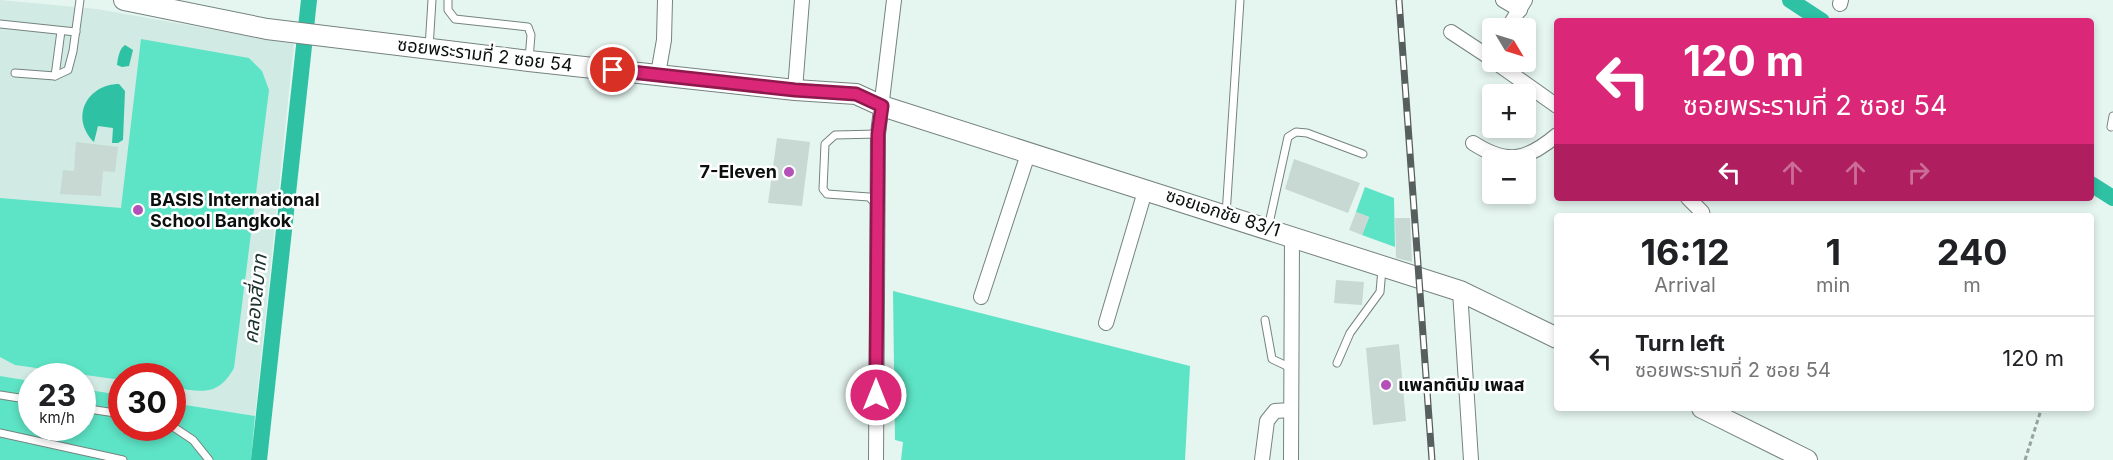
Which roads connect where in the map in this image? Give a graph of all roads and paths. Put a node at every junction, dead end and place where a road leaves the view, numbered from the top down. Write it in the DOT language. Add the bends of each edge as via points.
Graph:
graph roads {
  1 [pos="81,0"];
  2 [pos="124,0"];
  3 [pos="432,0"];
  4 [pos="448,0"];
  5 [pos="665,0"];
  6 [pos="802,0"];
  7 [pos="894,0"];
  8 [pos="1240,0"];
  9 [pos="1503,0"];
  10 [pos="1522,5"];
  11 [pos="1514,18"];
  12 [pos="0,24"];
  13 [pos="62,31"];
  14 [pos="76,32"];
  15 [pos="1451,32"];
  16 [pos="429,48"];
  17 [pos="1482,51"];
  18 [pos="529,61"];
  19 [pos="1512,72"];
  20 [pos="15,73"];
  21 [pos="658,74"];
  22 [pos="55,76"];
  23 [pos="795,90"];
  24 [pos="1554,104"];
  25 [pos="882,106"];
  26 [pos="2113,116"];
  27 [pos="2111,127"];
  28 [pos="878,134"];
  29 [pos="1554,137"];
  30 [pos="1473,143"];
  31 [pos="1029,151"];
  32 [pos="1363,154"];
  33 [pos="1146,188"];
  34 [pos="1691,201"];
  35 [pos="878,206"];
  36 [pos="1702,213"];
  37 [pos="1226,215"];
  38 [pos="1268,228"];
  39 [pos="1292,236"];
  40 [pos="1382,267"];
  41 [pos="1460,291"];
  42 [pos="981,297"];
  43 [pos="1265,320"];
  44 [pos="1106,323"];
  45 [pos="1554,337"];
  46 [pos="1337,363"];
  47 [pos="1291,368"];
  48 [pos="0,395"];
  49 [pos="18,398"];
  50 [pos="1291,410"];
  51 [pos="1708,411"];
  52 [pos="2042,411"];
  53 [pos="0,433"];
  54 [pos="186,435"];
  55 [pos="123,460"];
  56 [pos="209,460"];
  57 [pos="876,460"];
  58 [pos="1262,460"];
  59 [pos="1291,460"];
  60 [pos="1471,460"];
  61 [pos="1808,460"];
  62 [pos="2025,460"];
  1 -- 14 [label="lane"];
  2 -- 16 [label="street, ซอยพระรามที่ 2 ซอย 54" via="267,28"];
  3 -- 16 [label="lane"];
  4 -- 18 [label="lane" via="448,10 454,19 528,27"];
  5 -- 21 [label="street"];
  6 -- 23 [label="street"];
  7 -- 25 [label="street"];
  8 -- 37 [label="lane"];
  9 -- 10 [label="street"];
  10 -- 11 [label="street"];
  12 -- 13 [label="lane"];
  13 -- 14 [label="lane"];
  13 -- 22 [label="lane"];
  14 -- 22 [label="lane" via="68,70"];
  15 -- 17 [label="street"];
  16 -- 18 [label="street, ซอยพระรามที่ 2 ซอย 54"];
  18 -- 21 [label="street, ซอยพระรามที่ 2 ซอย 54"];
  19 -- 24 [label="street"];
  20 -- 22 [label="lane"];
  21 -- 23 [label="street, ซอยพระรามที่ 2 ซอย 54"];
  23 -- 25 [label="street, ซอยพระรามที่ 2 ซอย 54" via="856,94"];
  25 -- 28 [label="street"];
  25 -- 31 [label="street, ซอยเอกชัย 83/1"];
  26 -- 27 [label="lane"];
  28 -- 35 [label="street"];
  28 -- 35 [label="lane" via="829,138 825,144 823,189 826,194 869,197"];
  29 -- 30 [label="street" via="1534,152 1510,158 1491,154"];
  31 -- 33 [label="street, ซอยเอกชัย 83/1"];
  31 -- 42 [label="street"];
  32 -- 38 [label="lane" via="1307,133 1296,132 1288,137"];
  33 -- 37 [label="street, ซอยเอกชัย 83/1"];
  33 -- 44 [label="street"];
  34 -- 36 [label="street"];
  35 -- 57 [label="street"];
  37 -- 38 [label="street, ซอยเอกชัย 83/1"];
  38 -- 39 [label="street, ซอยเอกชัย 83/1"];
  39 -- 40 [label="street, ซอยเอกชัย 83/1"];
  39 -- 47 [label="street"];
  40 -- 41 [label="street, ซอยเอกชัย 83/1"];
  40 -- 46 [label="lane" via="1380,292 1350,333"];
  41 -- 45 [label="street, ซอยเอกชัย 83/1"];
  41 -- 60 [label="street"];
  43 -- 47 [label="lane" via="1272,358"];
  47 -- 50 [label="street"];
  48 -- 49 [label="lane"];
  50 -- 58 [label="street" via="1275,411 1267,421"];
  50 -- 59 [label="street"];
  51 -- 61 [label="street"];
  52 -- 62 [label="path"];
  53 -- 55 [label="lane"];
  54 -- 56 [label="lane"];
}
